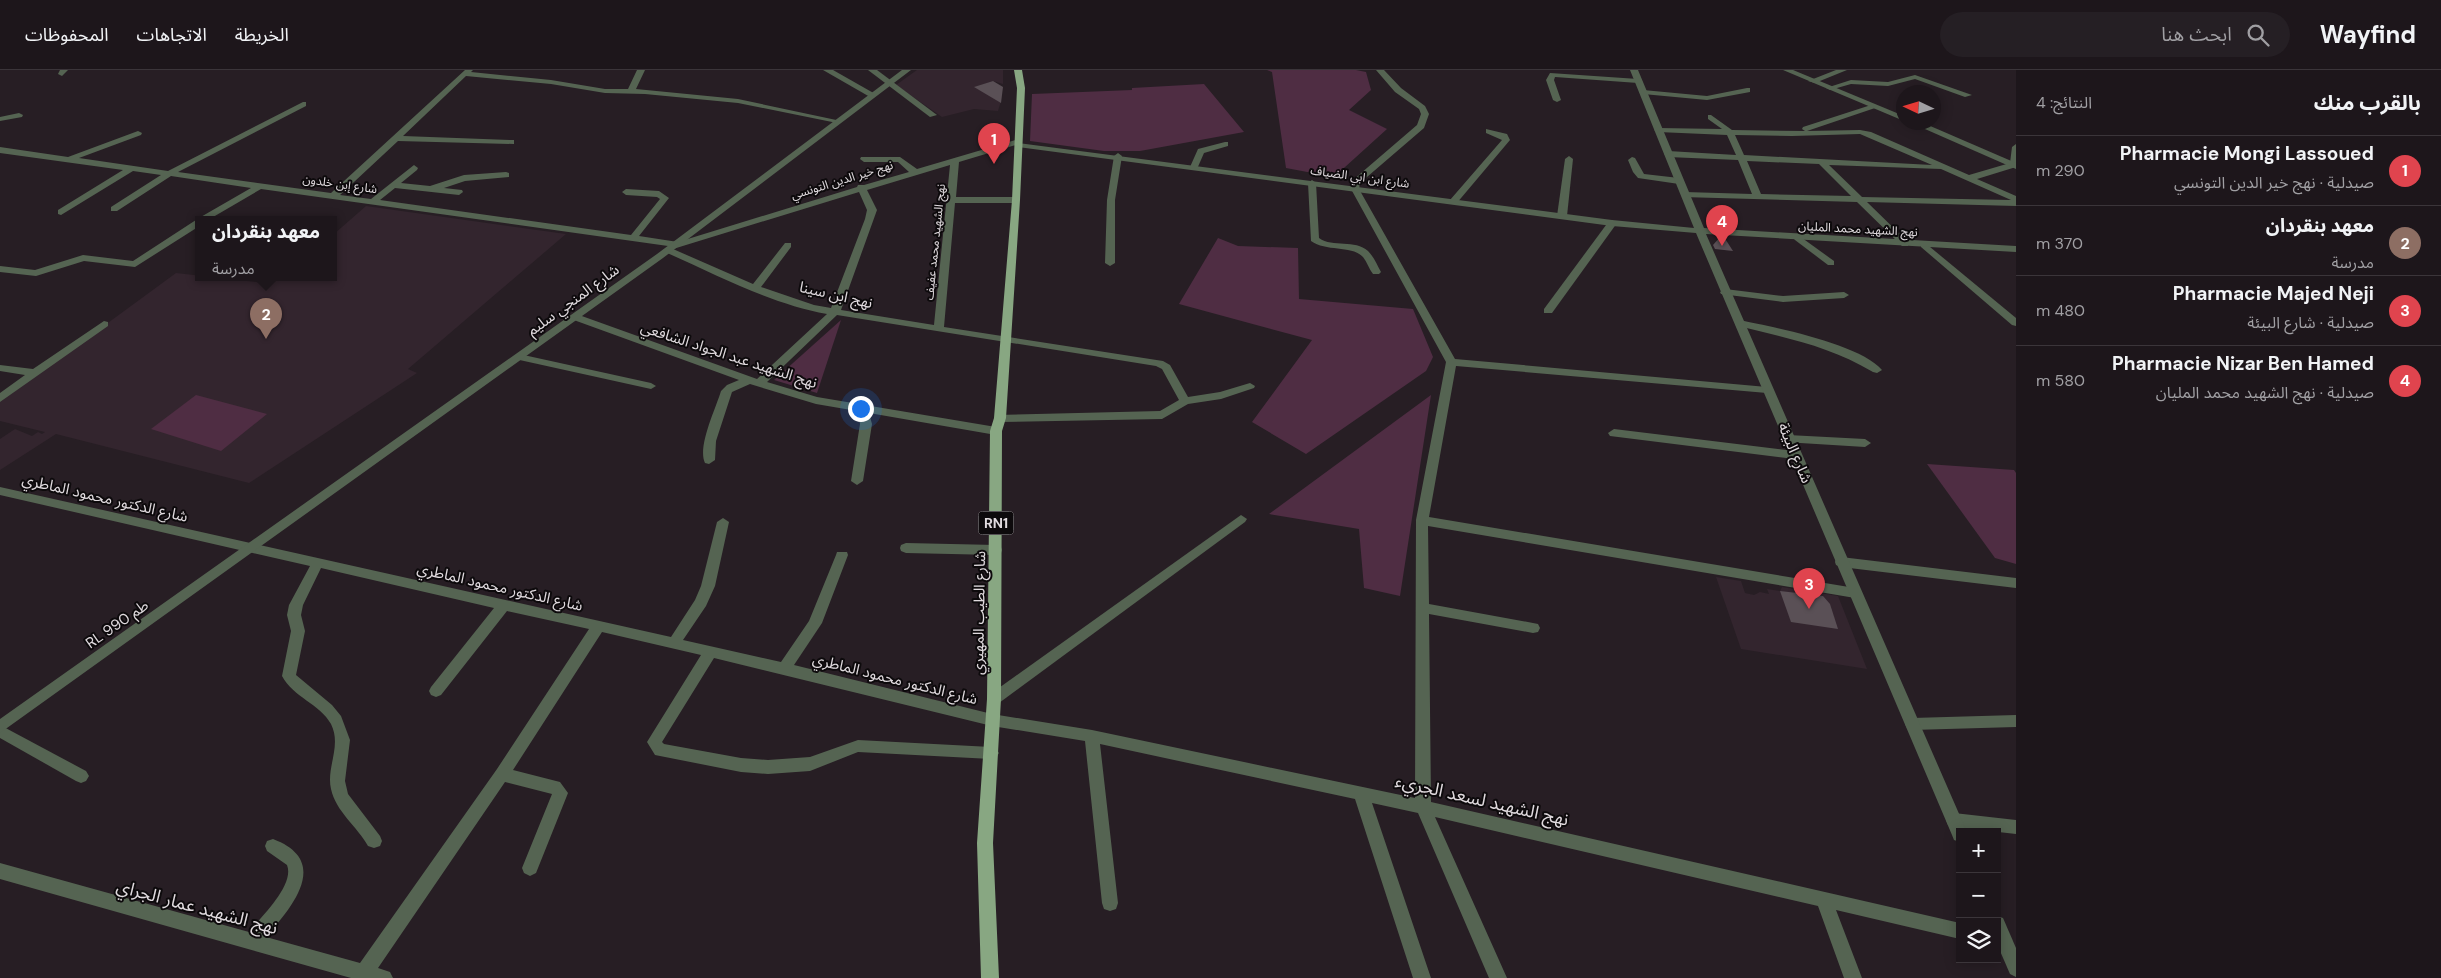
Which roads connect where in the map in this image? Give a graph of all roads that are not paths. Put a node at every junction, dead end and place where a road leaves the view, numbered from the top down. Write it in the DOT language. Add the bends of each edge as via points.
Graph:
graph roads {
  1 [pos="641,70"];
  2 [pos="826,70"];
  3 [pos="872,70"];
  4 [pos="907,70"];
  5 [pos="1018,70"];
  6 [pos="1380,70"];
  7 [pos="1786,70"];
  8 [pos="1843,70"];
  9 [pos="467,72"];
  10 [pos="1578,73"];
  11 [pos="1812,80"];
  12 [pos="1638,81"];
  13 [pos="890,82"];
  14 [pos="1830,88"];
  15 [pos="1748,90"];
  16 [pos="631,92"];
  17 [pos="873,95"];
  18 [pos="1968,95"];
  19 [pos="1557,100"];
  20 [pos="303,104"];
  21 [pos="1874,106"];
  22 [pos="19,114"];
  23 [pos="933,115"];
  24 [pos="1896,116"];
  25 [pos="1710,117"];
  26 [pos="0,119"];
  27 [pos="837,121"];
  28 [pos="1658,130"];
  29 [pos="1931,130"];
  30 [pos="1489,131"];
  31 [pos="1730,132"];
  32 [pos="138,133"];
  33 [pos="1792,134"];
  34 [pos="395,138"];
  35 [pos="511,142"];
  36 [pos="1019,143"];
  37 [pos="1225,144"];
  38 [pos="2016,147"];
  39 [pos="0,150"];
  40 [pos="1668,154"];
  41 [pos="1118,156"];
  42 [pos="1741,158"];
  43 [pos="70,159"];
  44 [pos="864,159"];
  45 [pos="955,159"];
  46 [pos="1569,159"];
  47 [pos="1632,160"];
  48 [pos="1821,162"];
  49 [pos="2015,165"];
  50 [pos="1194,167"];
  51 [pos="132,168"];
  52 [pos="414,168"];
  53 [pos="1946,168"];
  54 [pos="914,171"];
  55 [pos="170,174"];
  56 [pos="506,176"];
  57 [pos="1969,178"];
  58 [pos="1679,181"];
  59 [pos="1312,183"];
  60 [pos="394,185"];
  61 [pos="260,186"];
  62 [pos="861,187"];
  63 [pos="1355,188"];
  64 [pos="431,189"];
  65 [pos="459,192"];
  66 [pos="626,192"];
  67 [pos="333,196"];
  68 [pos="1685,196"];
  69 [pos="1758,197"];
  70 [pos="2016,199"];
  71 [pos="953,200"];
  72 [pos="1016,200"];
  73 [pos="1860,200"];
  74 [pos="374,201"];
  75 [pos="1453,202"];
  76 [pos="2016,203"];
  77 [pos="114,209"];
  78 [pos="62,212"];
  79 [pos="209,216"];
  80 [pos="1562,216"];
  81 [pos="1612,223"];
  82 [pos="195,225"];
  83 [pos="1700,232"];
  84 [pos="633,238"];
  85 [pos="1798,238"];
  86 [pos="1905,244"];
  87 [pos="788,245"];
  88 [pos="1924,245"];
  89 [pos="672,246"];
  90 [pos="2016,249"];
  91 [pos="1831,263"];
  92 [pos="1110,264"];
  93 [pos="0,269"];
  94 [pos="1376,272"];
  95 [pos="755,288"];
  96 [pos="1725,292"];
  97 [pos="1844,295"];
  98 [pos="1548,311"];
  99 [pos="835,312"];
  100 [pos="574,317"];
  101 [pos="1739,323"];
  102 [pos="2016,323"];
  103 [pos="104,324"];
  104 [pos="939,328"];
  105 [pos="1005,340"];
  106 [pos="519,357"];
  107 [pos="1451,362"];
  108 [pos="0,368"];
  109 [pos="1877,370"];
  110 [pos="36,373"];
  111 [pos="755,382"];
  112 [pos="651,386"];
  113 [pos="1250,386"];
  114 [pos="1767,390"];
  115 [pos="0,398"];
  116 [pos="1185,402"];
  117 [pos="862,407"];
  118 [pos="1000,418"];
  119 [pos="996,432"];
  120 [pos="1614,433"];
  121 [pos="1788,439"];
  122 [pos="1865,443"];
  123 [pos="1795,454"];
  124 [pos="709,460"];
  125 [pos="857,481"];
  126 [pos="0,491"];
  127 [pos="1241,519"];
  128 [pos="1422,520"];
  129 [pos="723,522"];
  130 [pos="253,548"];
  131 [pos="906,548"];
  132 [pos="996,550"];
  133 [pos="842,555"];
  134 [pos="318,562"];
  135 [pos="1841,562"];
  136 [pos="2016,583"];
  137 [pos="1854,593"];
  138 [pos="504,605"];
  139 [pos="1423,608"];
  140 [pos="599,626"];
  141 [pos="1533,628"];
  142 [pos="674,643"];
  143 [pos="710,652"];
  144 [pos="784,668"];
  145 [pos="436,691"];
  146 [pos="994,699"];
  147 [pos="992,720"];
  148 [pos="2016,722"];
  149 [pos="1912,724"];
  150 [pos="0,727"];
  151 [pos="0,732"];
  152 [pos="1092,736"];
  153 [pos="991,753"];
  154 [pos="502,774"];
  155 [pos="81,776"];
  156 [pos="1361,794"];
  157 [pos="1423,807"];
  158 [pos="2016,827"];
  159 [pos="1957,828"];
  160 [pos="374,841"];
  161 [pos="273,846"];
  162 [pos="530,868"];
  163 [pos="0,871"];
  164 [pos="1824,900"];
  165 [pos="1110,903"];
  166 [pos="1956,930"];
  167 [pos="251,942"];
  168 [pos="2006,942"];
  169 [pos="2016,968"];
  170 [pos="362,975"];
  171 [pos="384,978"];
  172 [pos="990,978"];
  173 [pos="1422,978"];
  174 [pos="1498,978"];
  175 [pos="1852,978"];
  1 -- 16 [label="street"];
  2 -- 17 [label="street"];
  3 -- 13 [label="street"];
  4 -- 13 [label="street, شارع المنجي سليم"];
  5 -- 36 [label="main road, شارع الطيب المهيري / RN1" via="1021,88"];
  6 -- 63 [label="street" via="1398,90 1422,108 1424,120 1356,182"];
  7 -- 11 [label="street"];
  8 -- 11 [label="street"];
  9 -- 16 [label="street"];
  9 -- 34 [label="street"];
  10 -- 12 [label="street"];
  10 -- 19 [label="street" via="1550,77"];
  11 -- 14 [label="street"];
  12 -- 15 [label="street" via="1707,98"];
  12 -- 28 [label="street, شارع البيئة"];
  13 -- 17 [label="street, شارع المنجي سليم"];
  13 -- 23 [label="street"];
  14 -- 18 [label="street" via="1851,82 1888,84 1915,77"];
  14 -- 21 [label="street"];
  16 -- 27 [label="street" via="738,101"];
  17 -- 27 [label="street, شارع المنجي سليم"];
  20 -- 55 [label="street"];
  21 -- 24 [label="street"];
  21 -- 33 [label="street"];
  22 -- 26 [label="street"];
  25 -- 31 [label="street"];
  27 -- 89 [label="street, شارع المنجي سليم"];
  28 -- 31 [label="street"];
  28 -- 40 [label="street, شارع البيئة"];
  29 -- 49 [label="street"];
  30 -- 75 [label="street" via="1507,138"];
  31 -- 33 [label="street"];
  31 -- 42 [label="street"];
  32 -- 43 [label="street"];
  33 -- 53 [label="street" via="1868,134"];
  34 -- 35 [label="street"];
  34 -- 67 [label="street"];
  36 -- 41 [label="street, شارع ابن ابي الضياف"];
  36 -- 45 [label="street, نهج خير الدين التونسي"];
  36 -- 72 [label="main road, شارع الطيب المهيري / RN1"];
  37 -- 50 [label="street" via="1201,151"];
  38 -- 49 [label="street"];
  39 -- 43 [label="street, شارع إبن خلدون"];
  40 -- 42 [label="street"];
  40 -- 58 [label="street, شارع البيئة"];
  41 -- 50 [label="street, شارع ابن ابي الضياف"];
  41 -- 92 [label="street" via="1111,200"];
  42 -- 48 [label="street"];
  42 -- 69 [label="street"];
  43 -- 51 [label="street, شارع إبن خلدون"];
  44 -- 54 [label="street" via="900,160"];
  45 -- 54 [label="street, نهج خير الدين التونسي"];
  45 -- 71 [label="street, نهج الشهيد محمد عفيف"];
  46 -- 80 [label="street"];
  47 -- 58 [label="street" via="1642,176"];
  48 -- 53 [label="street"];
  48 -- 73 [label="street"];
  49 -- 57 [label="street"];
  50 -- 59 [label="street, شارع ابن ابي الضياف"];
  51 -- 55 [label="street, شارع إبن خلدون"];
  51 -- 78 [label="street"];
  52 -- 60 [label="street"];
  53 -- 57 [label="street"];
  54 -- 62 [label="street, نهج خير الدين التونسي"];
  55 -- 61 [label="street, شارع إبن خلدون"];
  55 -- 77 [label="street"];
  56 -- 64 [label="street" via="464,178"];
  57 -- 70 [label="street"];
  58 -- 68 [label="street, شارع البيئة"];
  59 -- 63 [label="street, شارع ابن ابي الضياف"];
  59 -- 94 [label="street" via="1314,239 1323,245 1359,250 1367,256"];
  60 -- 64 [label="street"];
  60 -- 74 [label="street"];
  61 -- 67 [label="street, شارع إبن خلدون"];
  61 -- 79 [label="street"];
  62 -- 89 [label="street, نهج خير الدين التونسي"];
  62 -- 99 [label="street" via="872,210"];
  63 -- 75 [label="street, شارع ابن ابي الضياف"];
  63 -- 107 [label="street"];
  64 -- 65 [label="street"];
  66 -- 84 [label="street" via="659,194 665,198"];
  67 -- 74 [label="street, شارع إبن خلدون"];
  68 -- 69 [label="street"];
  68 -- 83 [label="street, شارع البيئة"];
  69 -- 73 [label="street"];
  71 -- 72 [label="street"];
  71 -- 104 [label="street, نهج الشهيد محمد عفيف"];
  72 -- 105 [label="main road, شارع الطيب المهيري / RN1"];
  73 -- 76 [label="street"];
  73 -- 86 [label="street"];
  74 -- 84 [label="street, شارع إبن خلدون"];
  75 -- 80 [label="street, شارع ابن ابي الضياف"];
  80 -- 81 [label="street, شارع ابن ابي الضياف"];
  81 -- 83 [label="street, شارع ابن ابي الضياف"];
  81 -- 98 [label="street"];
  82 -- 93 [label="street" via="135,264 83,258 36,273"];
  83 -- 85 [label="street, نهج الشهيد محمد المليان"];
  83 -- 96 [label="street, شارع البيئة"];
  84 -- 89 [label="street, شارع إبن خلدون"];
  85 -- 86 [label="street, نهج الشهيد محمد المليان"];
  85 -- 91 [label="street"];
  86 -- 88 [label="street, نهج الشهيد محمد المليان"];
  87 -- 95 [label="street"];
  88 -- 90 [label="street, نهج الشهيد محمد المليان"];
  88 -- 102 [label="street"];
  89 -- 95 [label="street, نهج ابن سينا"];
  89 -- 100 [label="street, شارع المنجي سليم"];
  95 -- 99 [label="street, نهج ابن سينا" via="812,308"];
  96 -- 97 [label="street" via="1782,299"];
  96 -- 101 [label="street, شارع البيئة"];
  99 -- 104 [label="street, نهج ابن سينا"];
  99 -- 111 [label="street"];
  100 -- 106 [label="street, شارع المنجي سليم"];
  100 -- 111 [label="street, نهج الشهيد عبد الجواد الشافعي"];
  101 -- 109 [label="street" via="1829,344"];
  101 -- 114 [label="street, شارع البيئة"];
  103 -- 110 [label="street"];
  104 -- 105 [label="street, نهج ابن سينا"];
  105 -- 116 [label="street, نهج ابن سينا" via="1159,363 1166,367"];
  105 -- 118 [label="main road, شارع الطيب المهيري / RN1"];
  106 -- 112 [label="street"];
  106 -- 130 [label="street, شارع المنجي سليم"];
  107 -- 114 [label="street"];
  107 -- 128 [label="street"];
  108 -- 110 [label="street"];
  110 -- 115 [label="street"];
  111 -- 117 [label="street, نهج الشهيد عبد الجواد الشافعي" via="816,400"];
  111 -- 124 [label="street" via="731,387 727,391 710,441"];
  113 -- 116 [label="street"];
  114 -- 121 [label="street, شارع البيئة"];
  116 -- 118 [label="street" via="1162,415"];
  117 -- 119 [label="street, نهج الشهيد عبد الجواد الشافعي"];
  117 -- 125 [label="street" via="866,424"];
  118 -- 119 [label="main road, شارع الطيب المهيري / RN1"];
  119 -- 132 [label="main road, شارع الطيب المهيري / RN1"];
  120 -- 123 [label="street"];
  121 -- 122 [label="street"];
  121 -- 123 [label="street, شارع البيئة"];
  123 -- 135 [label="street, شارع البيئة"];
  126 -- 130 [label="street, شارع الدكتور محمود الماطري"];
  127 -- 146 [label="street"];
  128 -- 137 [label="street"];
  128 -- 139 [label="street"];
  129 -- 142 [label="street" via="708,586"];
  130 -- 134 [label="street, شارع الدكتور محمود الماطري"];
  130 -- 150 [label="street, RL طم 990"];
  131 -- 132 [label="street"];
  132 -- 146 [label="main road, شارع الطيب المهيري / RN1"];
  133 -- 144 [label="street" via="815,623"];
  134 -- 138 [label="street, شارع الدكتور محمود الماطري"];
  134 -- 160 [label="street" via="296,605 294,615 298,631 289,676 294,684 336,718 342,732 338,787 343,802 368,829"];
  135 -- 136 [label="street"];
  135 -- 137 [label="street, شارع البيئة"];
  137 -- 149 [label="street, شارع البيئة"];
  138 -- 140 [label="street, شارع الدكتور محمود الماطري"];
  138 -- 145 [label="street"];
  139 -- 141 [label="street"];
  139 -- 157 [label="street"];
  140 -- 142 [label="street, شارع الدكتور محمود الماطري"];
  140 -- 154 [label="street"];
  142 -- 143 [label="street, شارع الدكتور محمود الماطري"];
  143 -- 144 [label="street, شارع الدكتور محمود الماطري"];
  143 -- 153 [label="street" via="654,742 660,750 741,766 768,767 810,764 858,746"];
  144 -- 147 [label="street, شارع الدكتور محمود الماطري"];
  146 -- 147 [label="main road, شارع الطيب المهيري / RN1"];
  147 -- 152 [label="street, نهج الشهيد لسعد الجريء"];
  147 -- 153 [label="main road, شارع الطيب المهيري / RN1"];
  148 -- 149 [label="street"];
  149 -- 159 [label="street, شارع البيئة"];
  151 -- 155 [label="street"];
  152 -- 156 [label="street, نهج الشهيد لسعد الجريء"];
  152 -- 165 [label="street"];
  153 -- 172 [label="main road, شارع الطيب المهيري / RN1" via="985,843"];
  154 -- 162 [label="street" via="555,788 560,793"];
  154 -- 170 [label="street"];
  156 -- 157 [label="street, نهج الشهيد لسعد الجريء"];
  156 -- 173 [label="street"];
  157 -- 164 [label="street, نهج الشهيد لسعد الجريء"];
  157 -- 174 [label="street"];
  158 -- 159 [label="street"];
  161 -- 167 [label="street" via="286,853 296,865 297,879"];
  163 -- 167 [label="street, نهج الشهيد عمار الجراي"];
  164 -- 166 [label="street, نهج الشهيد لسعد الجريء"];
  164 -- 175 [label="street"];
  167 -- 170 [label="street, نهج الشهيد عمار الجراي"];
  168 -- 169 [label="street"];
  170 -- 171 [label="street, نهج الشهيد عمار الجراي"];
}
